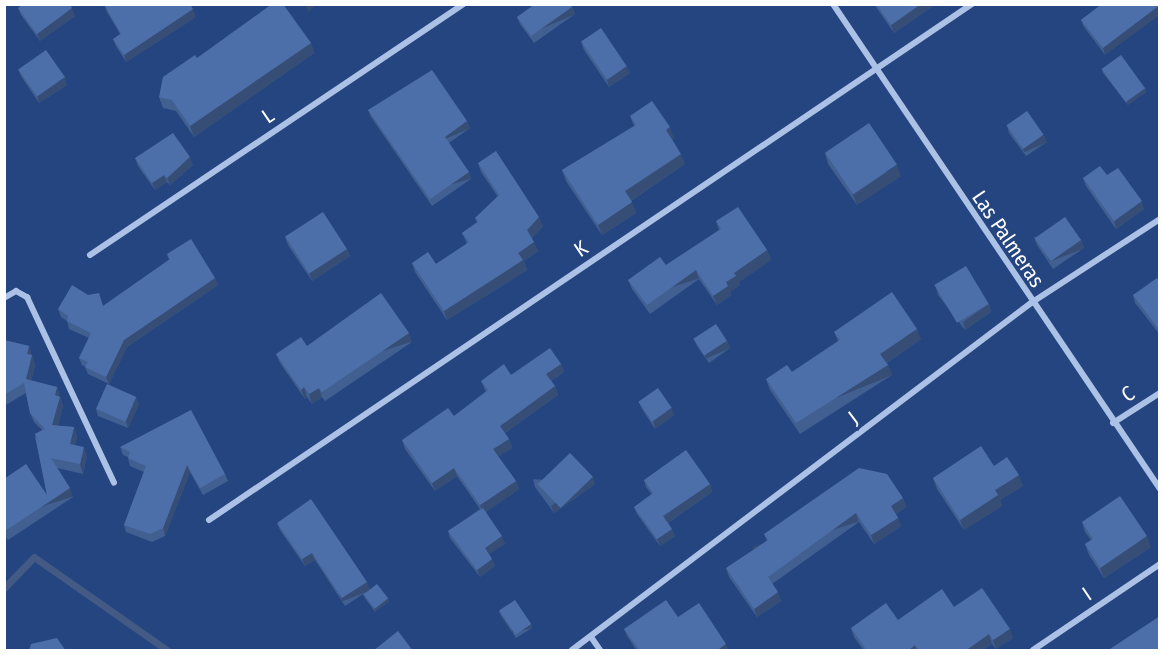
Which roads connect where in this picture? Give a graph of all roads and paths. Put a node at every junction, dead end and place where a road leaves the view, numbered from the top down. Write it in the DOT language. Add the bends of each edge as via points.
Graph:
graph roads {
  1 [pos="464,4"];
  2 [pos="833,4"];
  3 [pos="972,4"];
  4 [pos="876,69"];
  5 [pos="1160,219"];
  6 [pos="90,255"];
  7 [pos="4,298"];
  8 [pos="1031,303"];
  9 [pos="1160,393"];
  10 [pos="1113,423"];
  11 [pos="114,483"];
  12 [pos="1160,489"];
  13 [pos="209,520"];
  14 [pos="1160,564"];
  15 [pos="591,637"];
  16 [pos="572,651"];
  17 [pos="600,651"];
  18 [pos="1033,651"];
  1 -- 6 [label="street, L"];
  2 -- 4 [label="street, Las Palmeras"];
  3 -- 4 [label="street, K"];
  4 -- 8 [label="street, Las Palmeras"];
  4 -- 13 [label="street, K"];
  5 -- 8 [label="street, J"];
  7 -- 11 [label="street" via="16,291 27,297"];
  8 -- 10 [label="street, Las Palmeras"];
  8 -- 15 [label="street, J"];
  9 -- 10 [label="street, C"];
  10 -- 12 [label="street, Las Palmeras"];
  14 -- 18 [label="street, I"];
  15 -- 16 [label="street, J"];
  15 -- 17 [label="street"];
}
